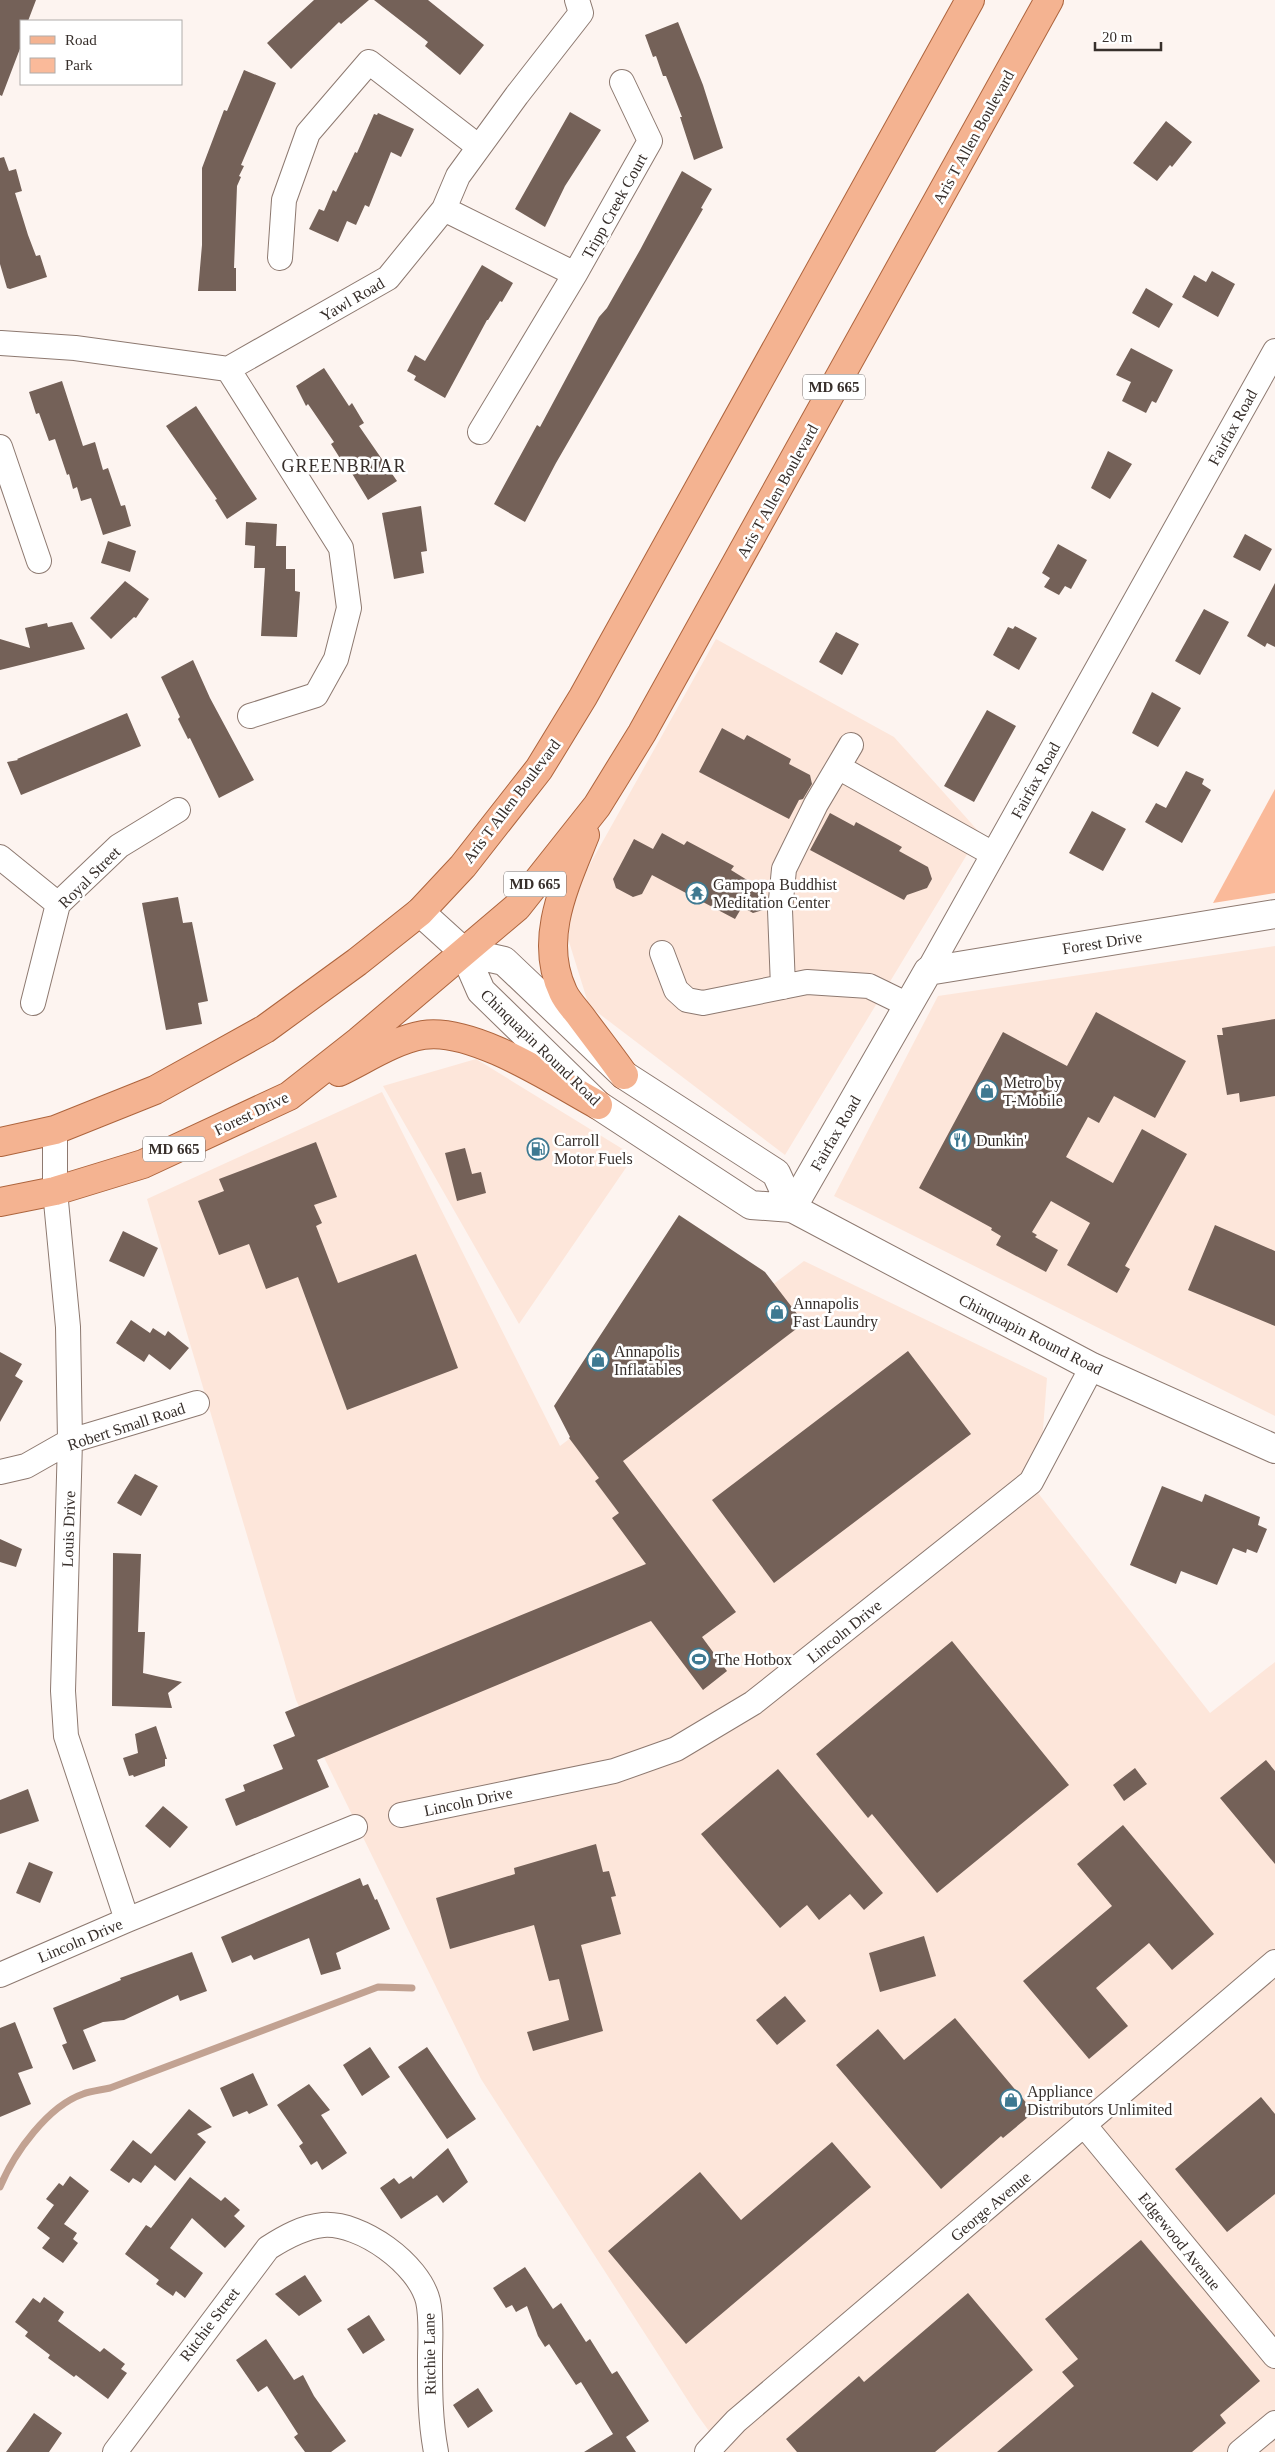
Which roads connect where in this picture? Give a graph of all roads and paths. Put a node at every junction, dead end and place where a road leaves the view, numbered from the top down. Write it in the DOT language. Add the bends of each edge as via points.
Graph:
graph roads {
  1 [pos="970,0"];
  2 [pos="1049,0"];
  3 [pos="579,6"];
  4 [pos="622,82"];
  5 [pos="479,147"];
  6 [pos="444,209"];
  7 [pos="280,258"];
  8 [pos="575,274"];
  9 [pos="0,343"];
  10 [pos="1275,351"];
  11 [pos="228,369"];
  12 [pos="480,432"];
  13 [pos="0,447"];
  14 [pos="38,560"];
  15 [pos="250,716"];
  16 [pos="851,745"];
  17 [pos="838,767"];
  18 [pos="596,806"];
  19 [pos="178,810"];
  20 [pos="993,854"];
  21 [pos="0,857"];
  22 [pos="58,904"];
  23 [pos="420,912"];
  24 [pos="1275,914"];
  25 [pos="464,952"];
  26 [pos="662,953"];
  27 [pos="928,971"];
  28 [pos="783,987"];
  29 [pos="33,1003"];
  30 [pos="908,1006"];
  31 [pos="624,1075"];
  32 [pos="288,1096"];
  33 [pos="598,1105"];
  34 [pos="55,1130"];
  35 [pos="0,1142"];
  36 [pos="54,1191"];
  37 [pos="0,1202"];
  38 [pos="792,1208"];
  39 [pos="1092,1367"];
  40 [pos="197,1403"];
  41 [pos="70,1441"];
  42 [pos="1275,1449"];
  43 [pos="0,1472"];
  44 [pos="401,1815"];
  45 [pos="355,1827"];
  46 [pos="127,1920"];
  47 [pos="1275,1962"];
  48 [pos="0,1975"];
  49 [pos="1085,2126"];
  50 [pos="325,2225"];
  51 [pos="1275,2356"];
  52 [pos="1275,2423"];
  53 [pos="115,2452"];
  54 [pos="436,2452"];
  55 [pos="707,2452"];
  56 [pos="1240,2452"];
  1 -- 23 [label="main road, Aris T Allen Boulevard" via="583,697 539,769 463,866"];
  2 -- 18 [label="main road, Aris T Allen Boulevard / MD 665" via="642,733"];
  3 -- 5 [label="street, Yawl Road"];
  4 -- 8 [label="street, Tripp Creek Court" via="650,141"];
  5 -- 6 [label="street, Yawl Road" via="458,176"];
  5 -- 7 [label="street" via="369,62 308,133 284,200"];
  6 -- 8 [label="street, Tripp Creek Court"];
  6 -- 11 [label="street, Yawl Road" via="388,278"];
  8 -- 12 [label="street, Tripp Creek Court"];
  9 -- 11 [label="street" via="74,348"];
  10 -- 20 [label="street, Fairfax Road"];
  11 -- 15 [label="street" via="342,548 349,608 336,659 316,695"];
  13 -- 14 [label="street"];
  16 -- 17 [label="street"];
  17 -- 20 [label="street"];
  17 -- 28 [label="street" via="784,869 780,910"];
  18 -- 25 [label="main road, Aris T Allen Boulevard / MD 665" via="517,908"];
  18 -- 31 [label="main road" via="561,896 553,937 555,969 563,993"];
  19 -- 22 [label="street, Royal Street" via="119,846"];
  20 -- 27 [label="street, Fairfax Road"];
  21 -- 22 [label="street"];
  22 -- 29 [label="street, Royal Street"];
  23 -- 25 [label="main road, Chinquapin Round Road"];
  23 -- 34 [label="main road" via="265,1029 155,1090"];
  24 -- 27 [label="main road, Forest Drive"];
  25 -- 31 [label="main road, Chinquapin Round Road" via="504,961"];
  25 -- 32 [label="main road, Forest Drive / MD 665" via="360,1041"];
  25 -- 33 [label="main road, Chinquapin Round Road" via="481,990"];
  26 -- 28 [label="street" via="676,990 687,1000 703,1003"];
  27 -- 30 [label="main road, Fairfax Road"];
  28 -- 30 [label="street" via="807,982 868,986"];
  30 -- 38 [label="main road, Fairfax Road"];
  31 -- 38 [label="main road, Chinquapin Round Road" via="776,1173"];
  32 -- 33 [label="main road" via="400,1042 424,1035 452,1034 485,1044"];
  32 -- 36 [label="main road, Forest Drive / MD 665" via="143,1164"];
  33 -- 38 [label="main road, Chinquapin Round Road" via="751,1204"];
  34 -- 35 [label="main road"];
  34 -- 36 [label="street, Louis Drive"];
  36 -- 37 [label="main road, Forest Drive / MD 665"];
  36 -- 41 [label="street, Louis Drive" via="68,1327"];
  38 -- 39 [label="main road, Chinquapin Round Road"];
  39 -- 42 [label="main road, Chinquapin Round Road"];
  39 -- 44 [label="street, Lincoln Drive" via="1031,1482 753,1703 676,1749 614,1771"];
  40 -- 41 [label="street, Robert Small Road"];
  41 -- 43 [label="street, Robert Small Road" via="26,1466"];
  41 -- 46 [label="street, Louis Drive" via="63,1690 66,1736"];
  45 -- 46 [label="street, Lincoln Drive"];
  46 -- 48 [label="street, Lincoln Drive"];
  47 -- 49 [label="street, George Avenue"];
  49 -- 51 [label="street, Edgewood Avenue"];
  49 -- 55 [label="street, George Avenue" via="736,2420"];
  50 -- 53 [label="street, Ritchie Street" via="285,2237 268,2248"];
  50 -- 54 [label="street, Ritchie Lane" via="359,2232 381,2244 416,2276 428,2300 431,2426"];
  52 -- 56 [label="street"];
}
